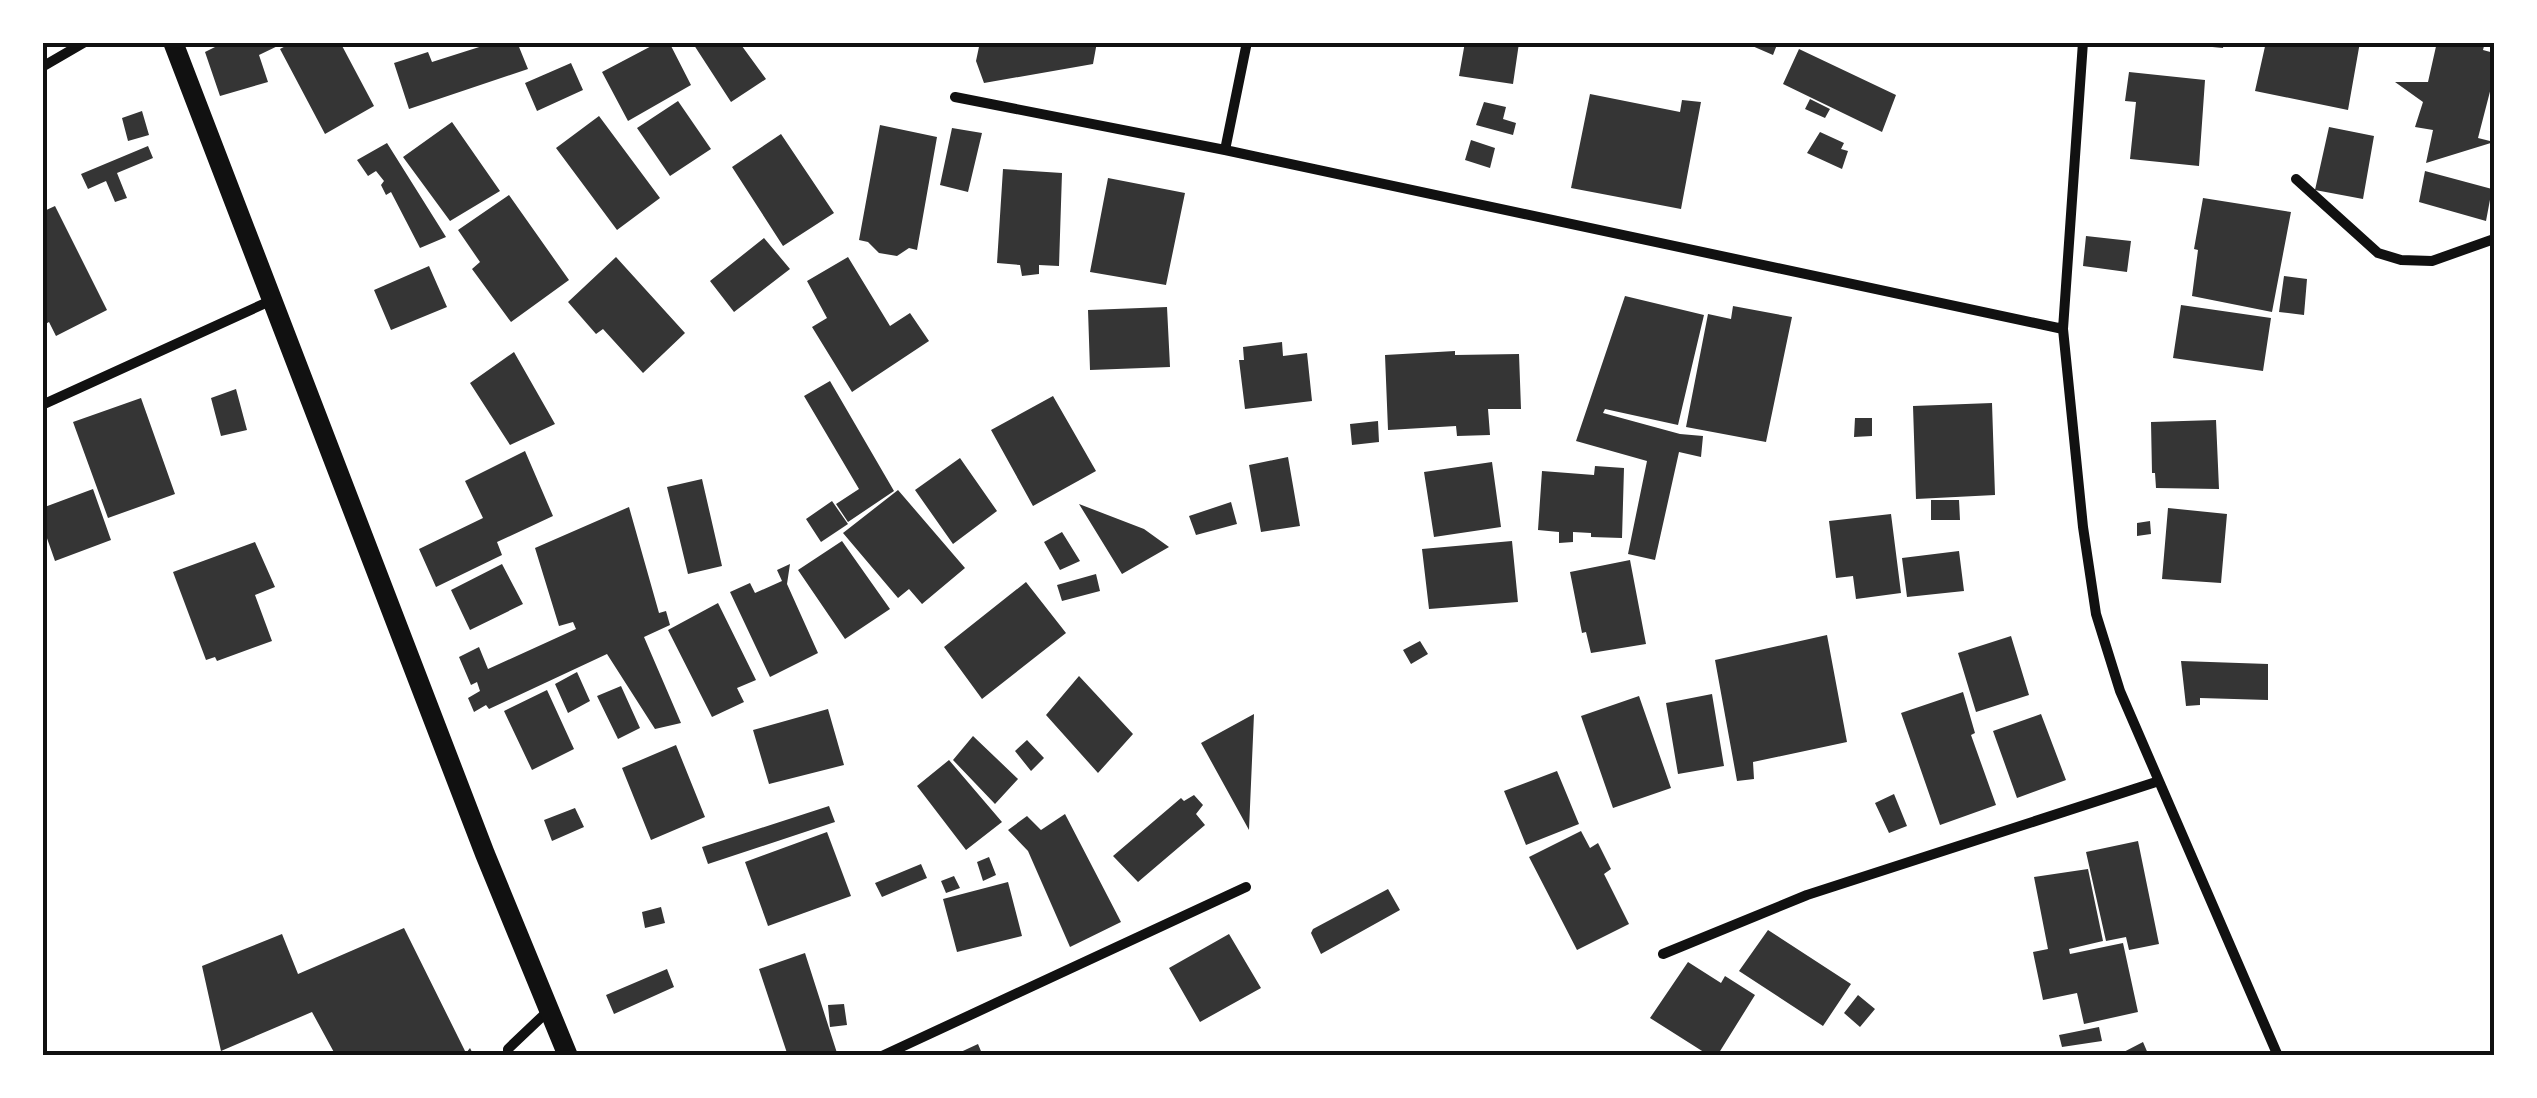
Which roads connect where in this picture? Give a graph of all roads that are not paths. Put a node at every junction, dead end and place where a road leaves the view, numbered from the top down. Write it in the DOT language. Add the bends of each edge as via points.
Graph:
graph roads {
  1 [pos="84,42"];
  2 [pos="173,42"];
  3 [pos="1247,42"];
  4 [pos="2083,42"];
  5 [pos="42,67"];
  6 [pos="955,97"];
  7 [pos="1225,150"];
  8 [pos="2296,179"];
  9 [pos="2494,239"];
  10 [pos="270,301"];
  11 [pos="2064,329"];
  12 [pos="42,405"];
  13 [pos="2159,781"];
  14 [pos="1246,887"];
  15 [pos="1663,954"];
  16 [pos="549,1009"];
  17 [pos="508,1056"];
  18 [pos="568,1056"];
  19 [pos="882,1056"];
  20 [pos="2278,1056"];
  1 -- 5 [label="street"];
  2 -- 10 [label="main road"];
  3 -- 7 [label="street"];
  4 -- 11 [label="street"];
  6 -- 7 [label="street"];
  7 -- 11 [label="street"];
  8 -- 9 [label="street" via="2378,253 2400,260 2432,261"];
  10 -- 12 [label="street"];
  10 -- 16 [label="main road"];
  11 -- 13 [label="street" via="2096,614"];
  13 -- 15 [label="street" via="1807,896"];
  13 -- 20 [label="street"];
  14 -- 19 [label="street"];
  16 -- 17 [label="street"];
  16 -- 18 [label="main road"];
}
